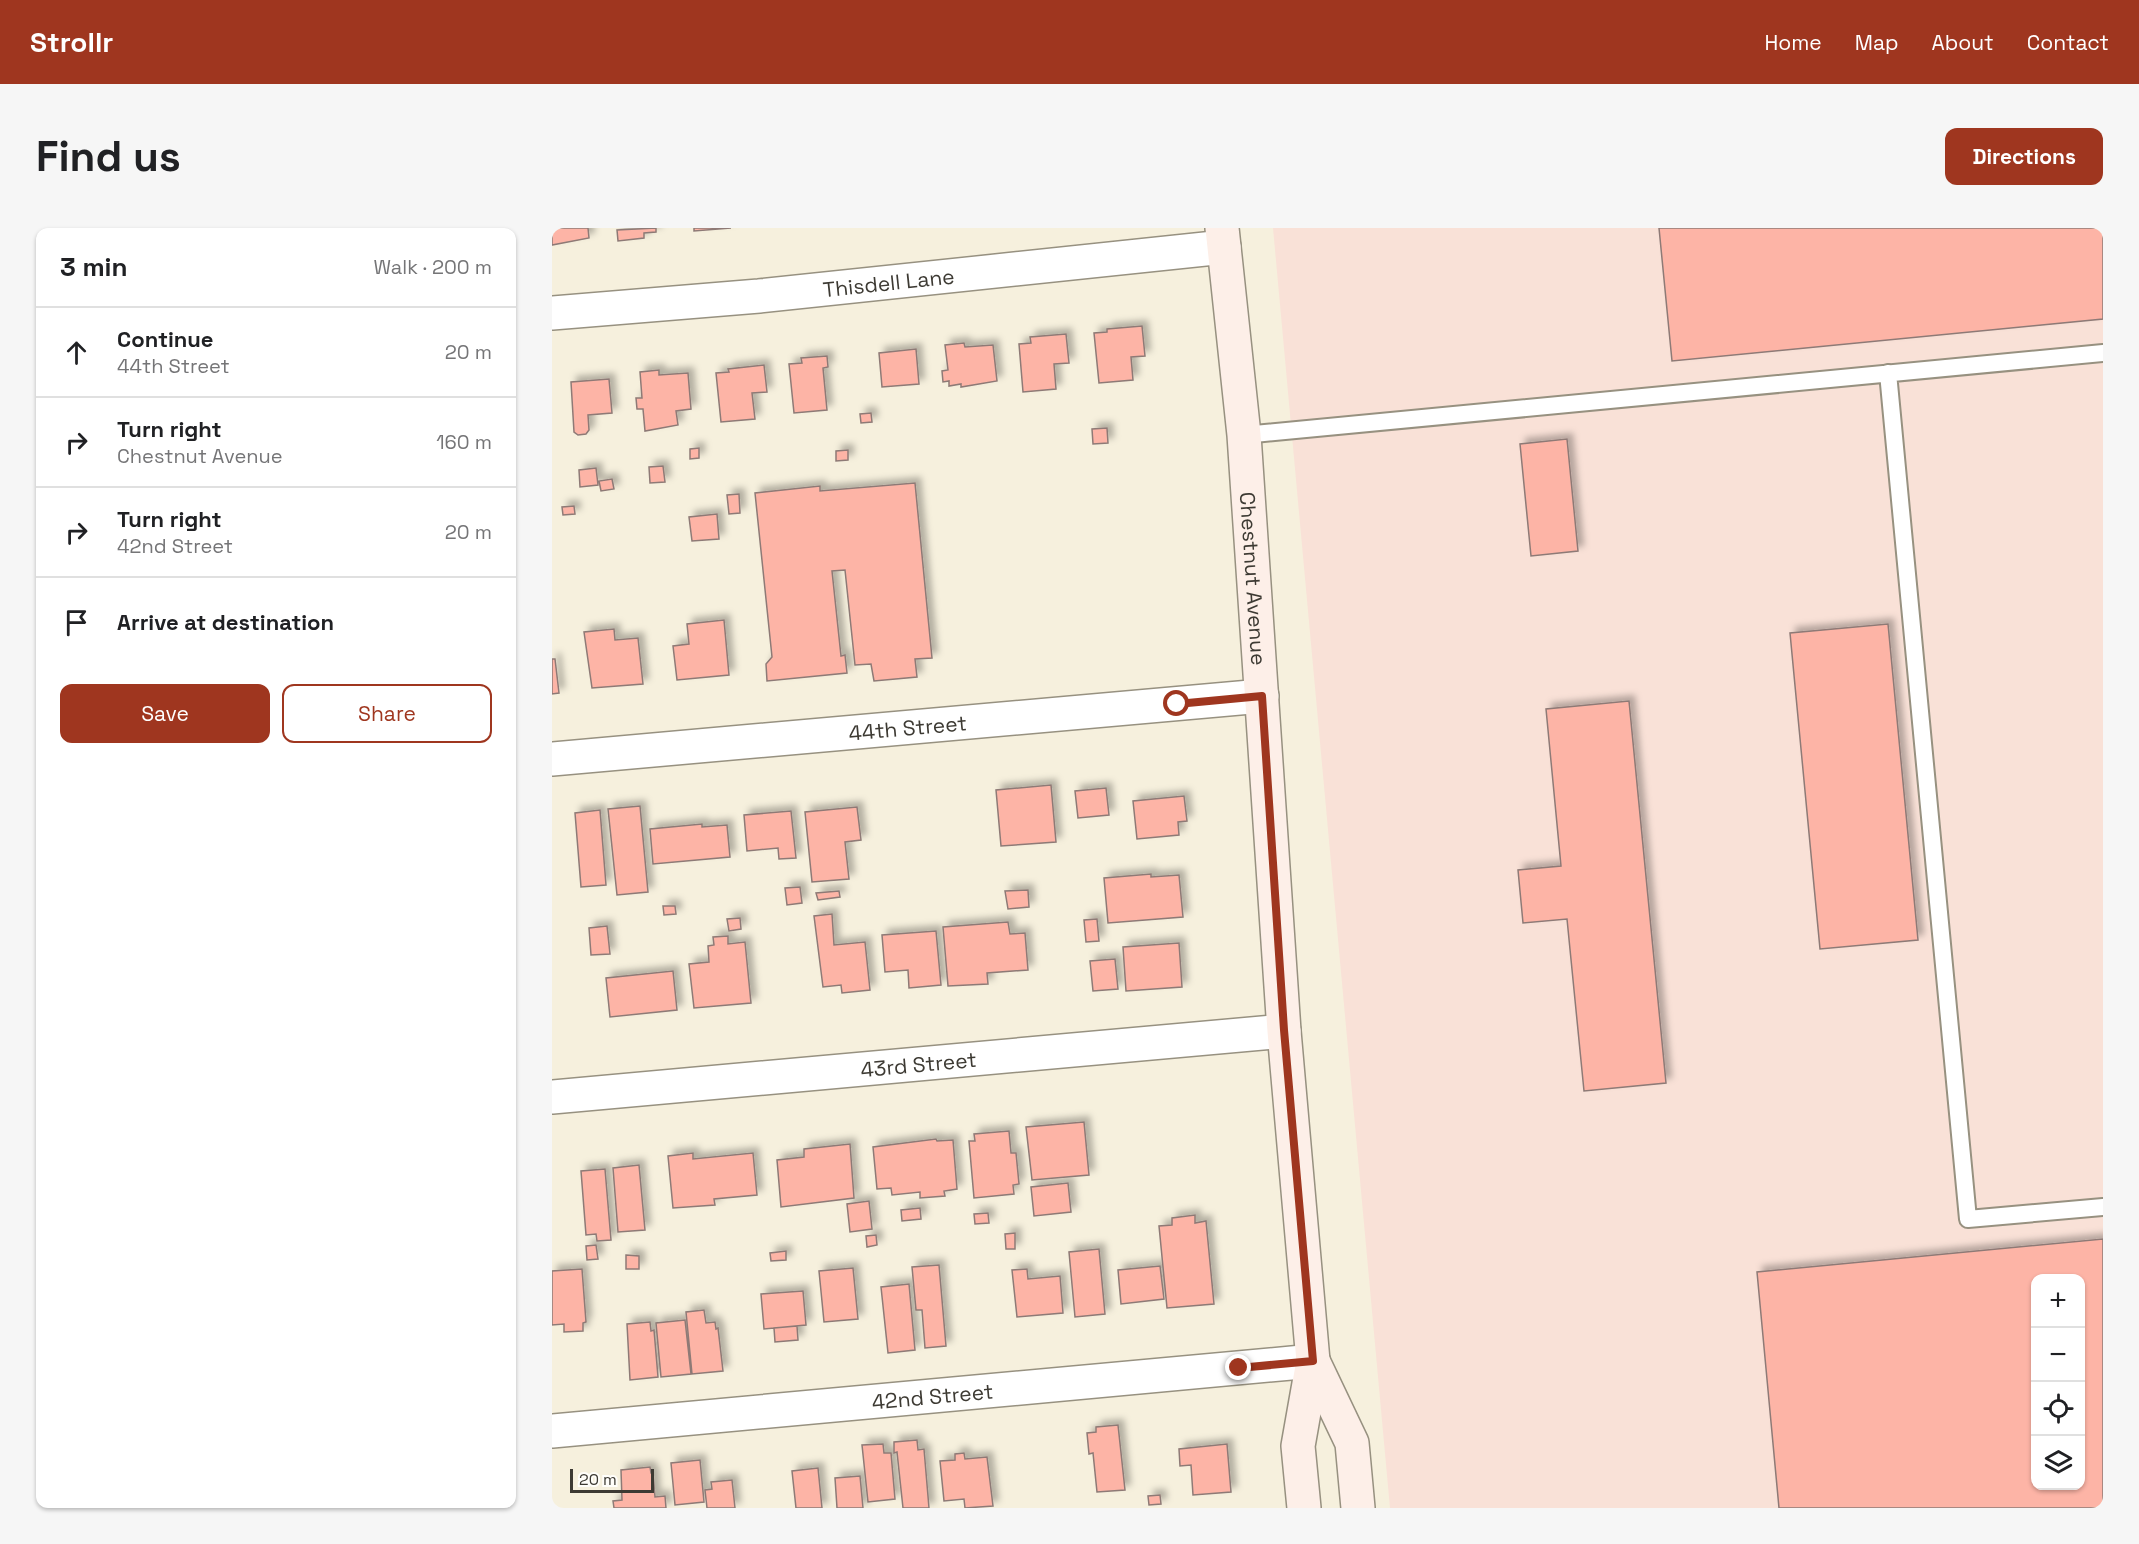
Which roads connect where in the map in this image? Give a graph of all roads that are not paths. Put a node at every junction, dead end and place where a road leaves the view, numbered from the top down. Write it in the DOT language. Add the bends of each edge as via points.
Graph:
graph roads {
  1 [pos="1223,237"];
  2 [pos="552,313"];
  3 [pos="2103,353"];
  4 [pos="1888,373"];
  5 [pos="1244,435"];
  6 [pos="1262,696"];
  7 [pos="552,759"];
  8 [pos="1284,1030"];
  9 [pos="552,1097"];
  10 [pos="2103,1207"];
  11 [pos="1313,1361"];
  12 [pos="552,1431"];
  13 [pos="1304,1508"];
  14 [pos="1358,1508"];
  1 -- 2 [label="street, Thisdell Lane" via="759,296"];
  1 -- 5 [label="main road, Chestnut Avenue"];
  3 -- 4 [label="lane"];
  4 -- 5 [label="lane"];
  4 -- 10 [label="lane" via="1968,1219"];
  5 -- 6 [label="main road, Chestnut Avenue"];
  6 -- 7 [label="street, 44th Street"];
  6 -- 8 [label="main road, Chestnut Avenue"];
  8 -- 9 [label="street, 43rd Street"];
  8 -- 11 [label="main road, Chestnut Avenue"];
  11 -- 12 [label="street, 42nd Street"];
  11 -- 13 [label="main road, Chestnut Avenue" via="1299,1446"];
  11 -- 14 [label="main road, Chestnut Avenue" via="1352,1443"];
}
